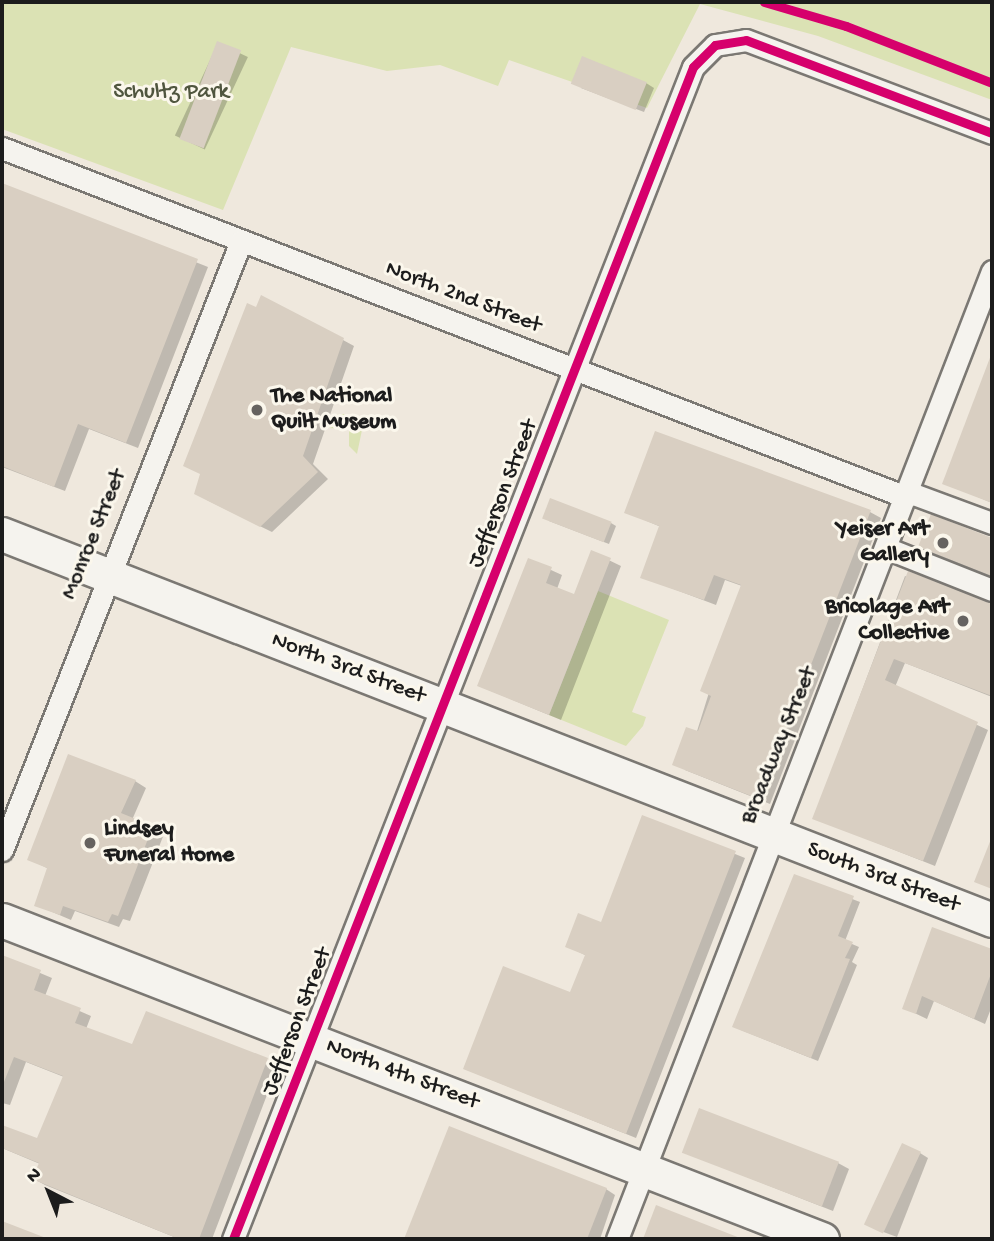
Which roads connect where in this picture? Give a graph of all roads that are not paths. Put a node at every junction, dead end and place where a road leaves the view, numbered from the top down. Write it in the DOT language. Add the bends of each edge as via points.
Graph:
graph roads {
  1 [pos="992,133"];
  2 [pos="2,148"];
  3 [pos="241,241"];
  4 [pos="992,271"];
  5 [pos="573,369"];
  6 [pos="907,494"];
  7 [pos="992,523"];
  8 [pos="2,534"];
  9 [pos="887,548"];
  10 [pos="106,575"];
  11 [pos="992,590"];
  12 [pos="442,706"];
  13 [pos="774,835"];
  14 [pos="2,850"];
  15 [pos="2,920"];
  16 [pos="992,920"];
  17 [pos="312,1040"];
  18 [pos="645,1169"];
  19 [pos="233,1239"];
  20 [pos="617,1239"];
  21 [pos="822,1239"];
  1 -- 5 [label="street, Jefferson Street" via="774,47 746,40 715,46 693,67 679,98"];
  2 -- 3 [label="street, North 2nd Street"];
  3 -- 5 [label="street, North 2nd Street"];
  3 -- 10 [label="street, Monroe Street"];
  4 -- 6 [label="street, Broadway Street"];
  5 -- 6 [label="street, North 2nd Street"];
  5 -- 12 [label="street, Jefferson Street"];
  6 -- 7 [label="street, North 2nd Street"];
  6 -- 9 [label="street, Broadway Street"];
  8 -- 10 [label="main road, North 3rd Street"];
  9 -- 11 [label="street"];
  9 -- 13 [label="street, Broadway Street"];
  10 -- 12 [label="main road, North 3rd Street"];
  10 -- 14 [label="street, Monroe Street"];
  12 -- 13 [label="main road, North 3rd Street"];
  12 -- 17 [label="street, Jefferson Street"];
  13 -- 16 [label="main road, South 3rd Street"];
  13 -- 18 [label="street, Broadway Street"];
  15 -- 17 [label="main road, North 4th Street"];
  17 -- 18 [label="main road, North 4th Street"];
  17 -- 19 [label="street, Jefferson Street"];
  18 -- 20 [label="street, Broadway Street"];
  18 -- 21 [label="main road, North 4th Street"];
}
